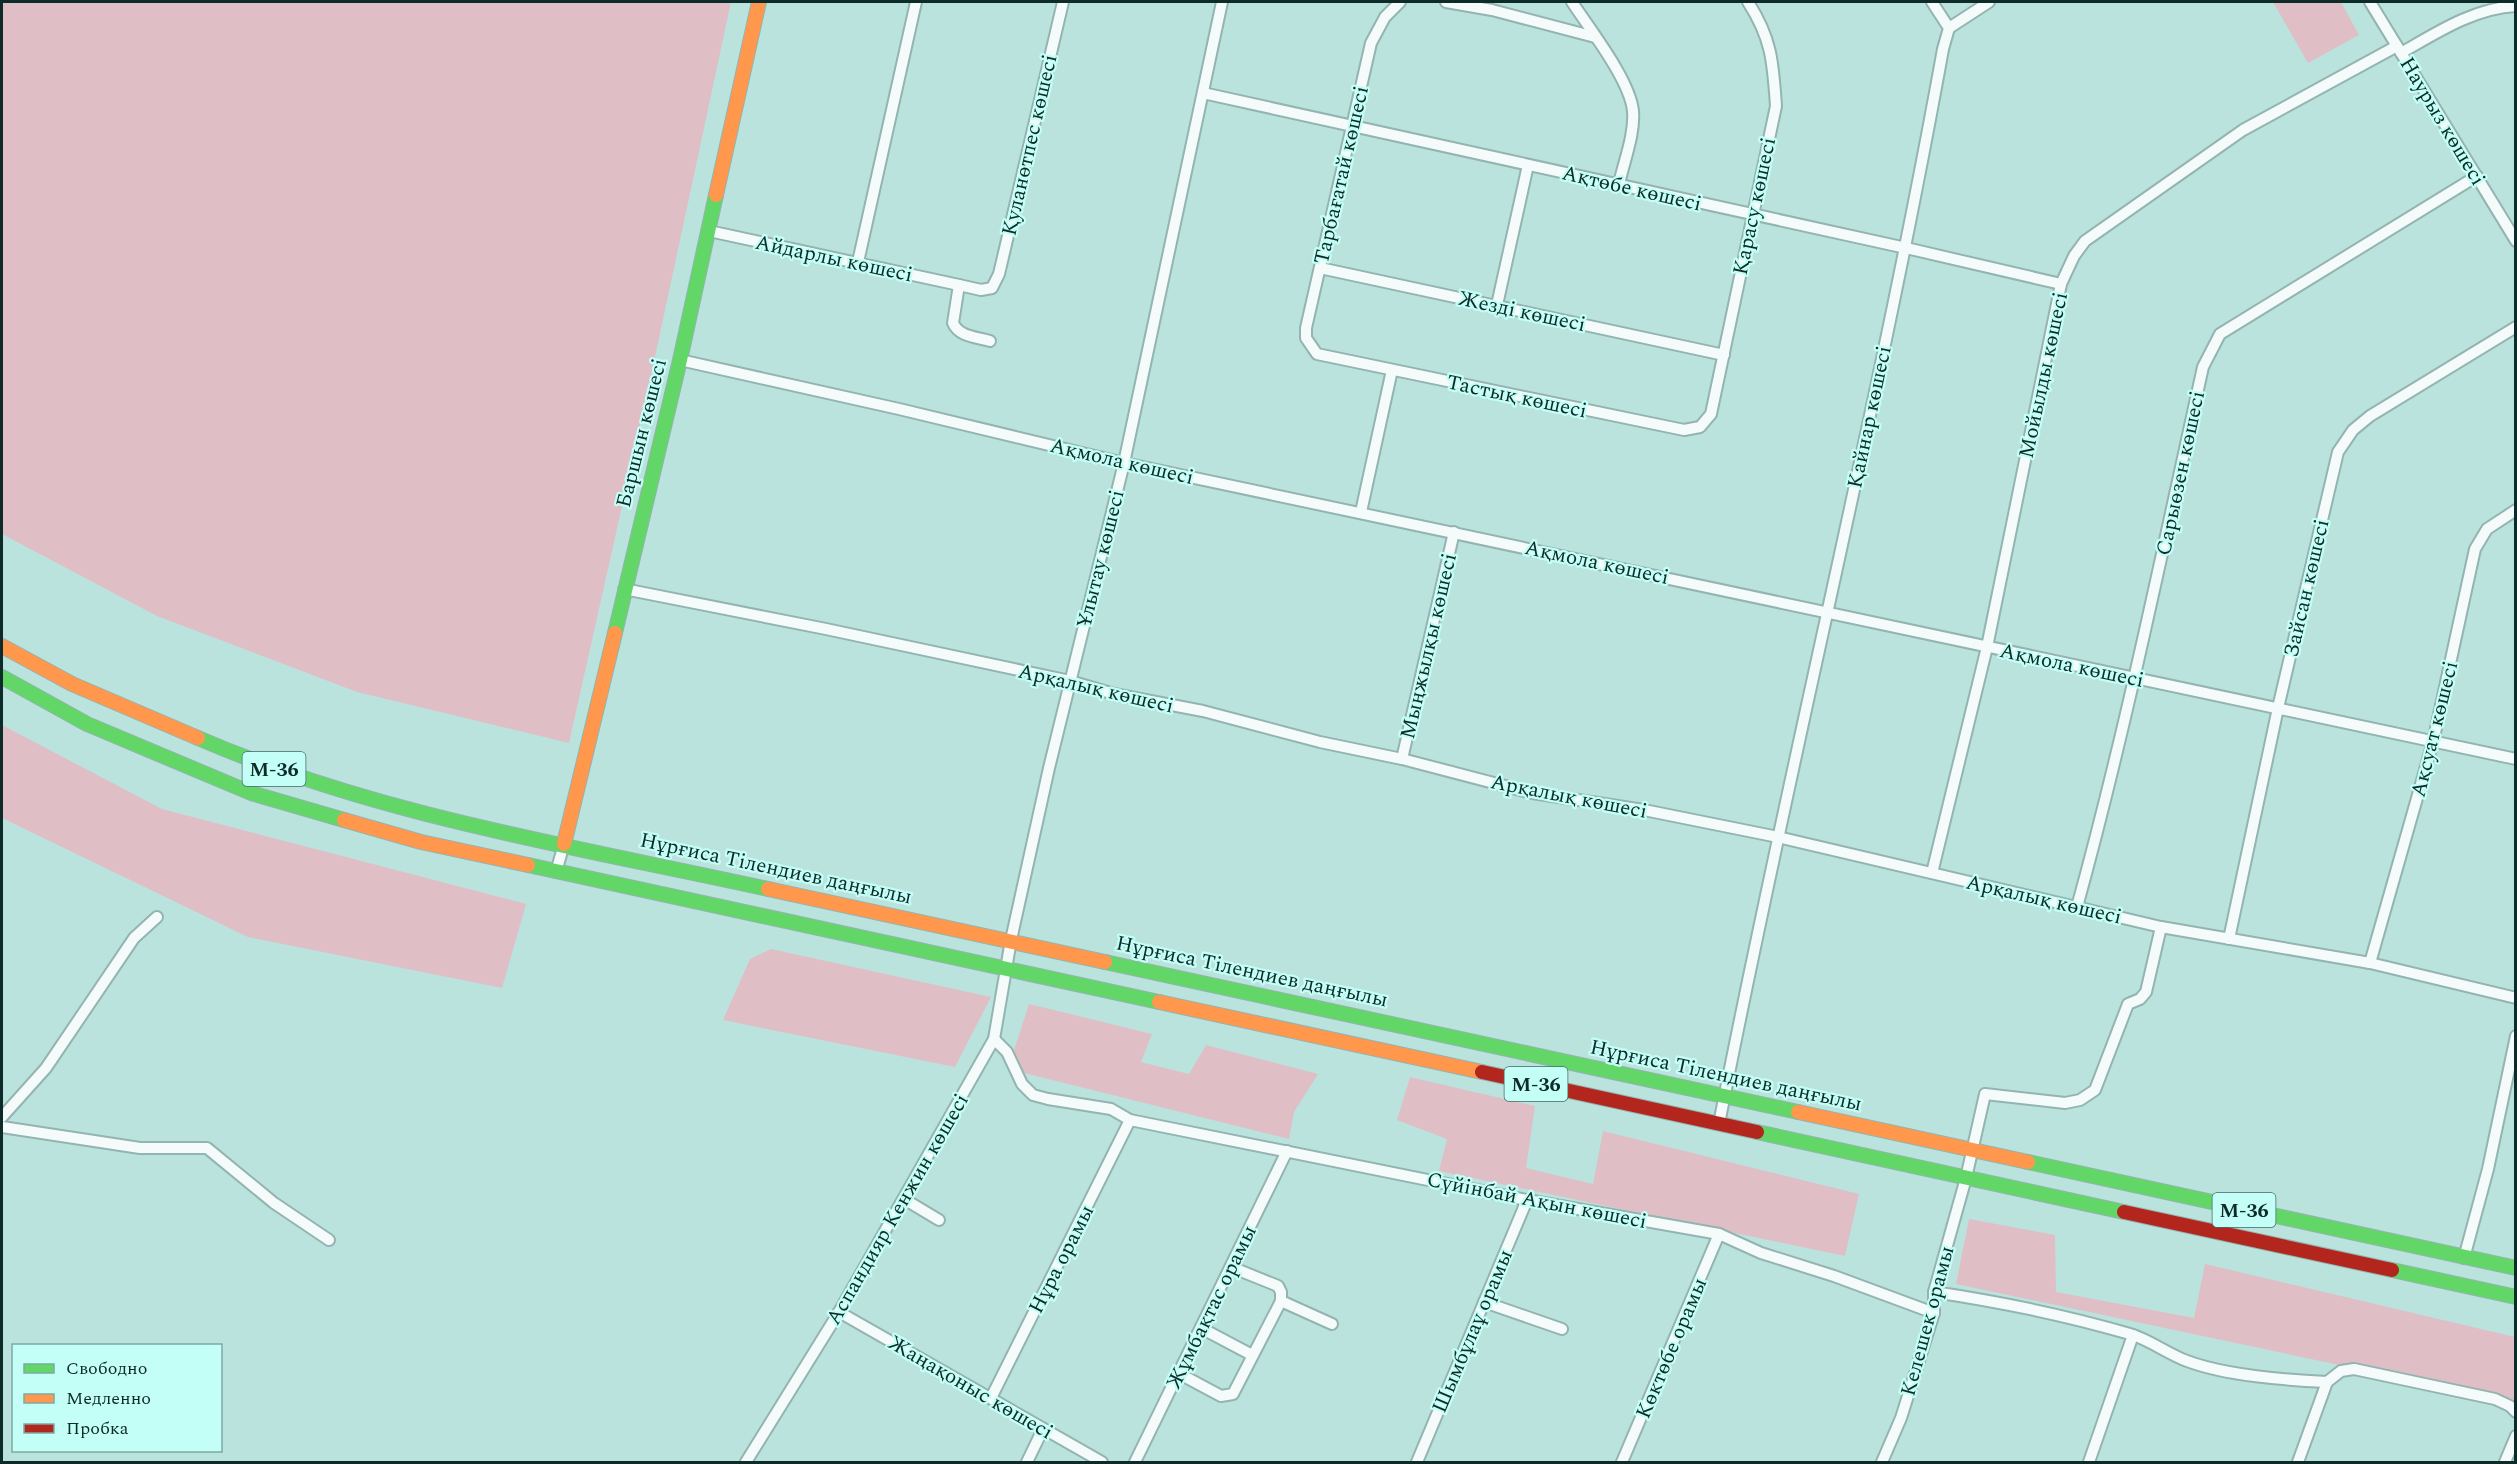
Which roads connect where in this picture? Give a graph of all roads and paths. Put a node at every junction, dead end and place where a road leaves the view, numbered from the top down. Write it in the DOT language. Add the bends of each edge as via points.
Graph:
graph roads {
  1 [pos="759,2"];
  2 [pos="916,2"];
  3 [pos="1063,2"];
  4 [pos="1222,2"];
  5 [pos="1400,2"];
  6 [pos="1446,2"];
  7 [pos="1572,2"];
  8 [pos="1748,2"];
  9 [pos="1932,2"];
  10 [pos="1989,2"];
  11 [pos="2370,2"];
  12 [pos="2516,6"];
  13 [pos="1949,28"];
  14 [pos="1595,38"];
  15 [pos="2399,50"];
  16 [pos="1203,93"];
  17 [pos="1352,127"];
  18 [pos="1528,165"];
  19 [pos="2477,176"];
  20 [pos="1619,184"];
  21 [pos="1752,215"];
  22 [pos="708,231"];
  23 [pos="2516,241"];
  24 [pos="1906,248"];
  25 [pos="858,262"];
  26 [pos="1320,268"];
  27 [pos="2061,284"];
  28 [pos="959,285"];
  29 [pos="992,288"];
  30 [pos="1497,305"];
  31 [pos="2516,327"];
  32 [pos="990,341"];
  33 [pos="1317,354"];
  34 [pos="1724,354"];
  35 [pos="680,360"];
  36 [pos="1392,370"];
  37 [pos="1711,414"];
  38 [pos="1124,463"];
  39 [pos="2516,510"];
  40 [pos="1361,512"];
  41 [pos="1455,532"];
  42 [pos="624,589"];
  43 [pos="1827,611"];
  44 [pos="2,645"];
  45 [pos="1987,647"];
  46 [pos="2,677"];
  47 [pos="2135,678"];
  48 [pos="1070,681"];
  49 [pos="2278,708"];
  50 [pos="2433,742"];
  51 [pos="1402,759"];
  52 [pos="2516,759"];
  53 [pos="1778,837"];
  54 [pos="564,844"];
  55 [pos="556,872"];
  56 [pos="1932,873"];
  57 [pos="2077,907"];
  58 [pos="158,917"];
  59 [pos="2161,927"];
  60 [pos="2229,939"];
  61 [pos="1011,940"];
  62 [pos="2370,963"];
  63 [pos="1006,969"];
  64 [pos="2516,998"];
  65 [pos="2516,1036"];
  66 [pos="994,1039"];
  67 [pos="1725,1095"];
  68 [pos="2,1117"];
  69 [pos="1130,1120"];
  70 [pos="1719,1124"];
  71 [pos="2,1127"];
  72 [pos="1287,1151"];
  73 [pos="1972,1151"];
  74 [pos="1966,1178"];
  75 [pos="904,1199"];
  76 [pos="1527,1200"];
  77 [pos="939,1220"];
  78 [pos="1719,1234"];
  79 [pos="329,1240"];
  80 [pos="2464,1258"];
  81 [pos="1231,1267"];
  82 [pos="2516,1268"];
  83 [pos="1934,1292"];
  84 [pos="2516,1297"];
  85 [pos="1281,1300"];
  86 [pos="1484,1302"];
  87 [pos="840,1312"];
  88 [pos="1934,1313"];
  89 [pos="1332,1324"];
  90 [pos="1201,1328"];
  91 [pos="1562,1329"];
  92 [pos="2133,1335"];
  93 [pos="1252,1355"];
  94 [pos="1179,1373"];
  95 [pos="2327,1382"];
  96 [pos="991,1398"];
  97 [pos="2516,1412"];
  98 [pos="1043,1429"];
  99 [pos="2516,1436"];
  100 [pos="746,1462"];
  101 [pos="1027,1462"];
  102 [pos="1102,1462"];
  103 [pos="1135,1462"];
  104 [pos="1416,1462"];
  105 [pos="1623,1462"];
  106 [pos="1882,1462"];
  107 [pos="2089,1462"];
  108 [pos="2298,1462"];
  109 [pos="2505,1462"];
  1 -- 22 [label="main road, Баршын көшесі"];
  2 -- 25 [label="street"];
  3 -- 29 [label="street, Қуланөтпес көшесі" via="999,274"];
  4 -- 16 [label="street, Ұлытау көшесі"];
  5 -- 17 [label="street, Тарбағатай көшесі" via="1385,17 1371,43"];
  6 -- 14 [label="street" via="1492,10"];
  7 -- 14 [label="street"];
  8 -- 21 [label="street, Қарасу көшесі" via="1761,24 1773,59 1776,106"];
  9 -- 13 [label="street"];
  10 -- 13 [label="street"];
  11 -- 15 [label="street, Наурыз көшесі"];
  12 -- 15 [label="street, Мойылды көшесі" via="2476,14"];
  13 -- 24 [label="street, Қайнар көшесі"];
  14 -- 20 [label="street" via="1625,84 1633,110"];
  15 -- 19 [label="street, Наурыз көшесі"];
  15 -- 27 [label="street, Мойылды көшесі" via="2243,130 2085,241"];
  16 -- 17 [label="street, Ақтөбе көшесі"];
  16 -- 38 [label="street, Ұлытау көшесі"];
  17 -- 18 [label="street, Ақтөбе көшесі"];
  17 -- 26 [label="street, Тарбағатай көшесі"];
  18 -- 20 [label="street, Ақтөбе көшесі"];
  18 -- 30 [label="street"];
  19 -- 23 [label="street, Наурыз көшесі"];
  19 -- 47 [label="street, Сарыөзен көшесі" via="2220,334 2203,367"];
  20 -- 21 [label="street, Ақтөбе көшесі"];
  21 -- 24 [label="street, Ақтөбе көшесі"];
  21 -- 34 [label="street, Қарасу көшесі"];
  22 -- 25 [label="street, Айдарлы көшесі"];
  22 -- 35 [label="main road, Баршын көшесі"];
  24 -- 27 [label="street, Ақтөбе көшесі"];
  24 -- 43 [label="street, Қайнар көшесі"];
  25 -- 28 [label="street, Айдарлы көшесі"];
  26 -- 30 [label="street, Жезді көшесі"];
  26 -- 33 [label="street, Тарбағатай көшесі" via="1306,328 1306,338"];
  27 -- 45 [label="street, Мойылды көшесі"];
  28 -- 29 [label="street, Айдарлы көшесі"];
  28 -- 32 [label="street" via="955,328 959,333"];
  30 -- 34 [label="street, Жезді көшесі"];
  31 -- 49 [label="street, Зайсан көшесі" via="2370,416 2353,430 2338,452"];
  33 -- 36 [label="street, Тастық көшесі"];
  34 -- 37 [label="street, Қарасу көшесі"];
  35 -- 38 [label="street, Ақмола көшесі"];
  35 -- 42 [label="main road, Баршын көшесі"];
  36 -- 37 [label="street, Тастық көшесі" via="1684,430 1700,427"];
  36 -- 40 [label="street"];
  38 -- 40 [label="street, Ақмола көшесі"];
  38 -- 48 [label="street, Ұлытау көшесі"];
  39 -- 50 [label="street, Ақсуат көшесі" via="2487,529 2475,549"];
  40 -- 41 [label="street, Ақмола көшесі"];
  41 -- 43 [label="street, Ақмола көшесі"];
  41 -- 51 [label="street, Мыңжылқы көшесі"];
  42 -- 48 [label="street, Арқалық көшесі"];
  42 -- 54 [label="main road, Баршын көшесі"];
  43 -- 45 [label="street, Ақмола көшесі"];
  43 -- 53 [label="street, Қайнар көшесі"];
  44 -- 54 [label="main road, Нұрғиса Тілендиев даңғылы / M-36" via="72,684 256,764 409,812"];
  45 -- 47 [label="street, Ақмола көшесі"];
  45 -- 56 [label="street, Мойылды көшесі"];
  46 -- 55 [label="main road, M-36" via="87,724 251,793 422,842"];
  47 -- 49 [label="street, Ақмола көшесі"];
  47 -- 57 [label="street, Сарыөзен көшесі"];
  48 -- 51 [label="street, Арқалық көшесі"];
  48 -- 61 [label="street, Ұлытау көшесі"];
  49 -- 50 [label="street, Ақмола көшесі"];
  49 -- 60 [label="street, Зайсан көшесі"];
  50 -- 52 [label="street, Ақмола көшесі"];
  50 -- 62 [label="street, Ақсуат көшесі"];
  51 -- 53 [label="street, Арқалық көшесі" via="1532,793"];
  53 -- 56 [label="street, Арқалық көшесі"];
  53 -- 67 [label="street, Қайнар көшесі"];
  54 -- 55 [label="street, Баршын көшесі"];
  54 -- 61 [label="main road, Нұрғиса Тілендиев даңғылы / M-36"];
  55 -- 63 [label="main road, M-36"];
  56 -- 57 [label="street, Арқалық көшесі"];
  57 -- 59 [label="street, Арқалық көшесі"];
  58 -- 68 [label="street" via="134,938 46,1068"];
  59 -- 60 [label="street, Арқалық көшесі"];
  59 -- 73 [label="street" via="2146,992 2128,1004 2095,1090 2072,1103 1985,1094"];
  60 -- 62 [label="street, Арқалық көшесі"];
  61 -- 63 [label="street, Аспандияр Кенжин көшесі"];
  61 -- 67 [label="main road, Нұрғиса Тілендиев даңғылы / M-36"];
  62 -- 64 [label="street, Арқалық көшесі"];
  63 -- 66 [label="street, Аспандияр Кенжин көшесі"];
  63 -- 70 [label="main road, M-36"];
  65 -- 80 [label="street" via="2488,1169"];
  66 -- 69 [label="street, Сүйінбай Ақын көшесі" via="1007,1052 1022,1084 1033,1095 1112,1109"];
  66 -- 75 [label="street, Аспандияр Кенжин көшесі"];
  67 -- 70 [label="street, Қайнар көшесі"];
  67 -- 73 [label="main road, Нұрғиса Тілендиев даңғылы / M-36"];
  69 -- 72 [label="street, Сүйінбай Ақын көшесі"];
  69 -- 96 [label="street, Нұра орамы"];
  70 -- 74 [label="main road, M-36"];
  71 -- 79 [label="street" via="140,1148 207,1148 274,1203"];
  72 -- 76 [label="street, Сүйінбай Ақын көшесі"];
  72 -- 81 [label="street, Жұмбақтас орамы"];
  73 -- 74 [label="street"];
  73 -- 80 [label="main road, Нұрғиса Тілендиев даңғылы / M-36"];
  74 -- 83 [label="street, Келешек орамы"];
  74 -- 84 [label="main road, M-36"];
  75 -- 77 [label="street"];
  75 -- 87 [label="street, Аспандияр Кенжин көшесі"];
  76 -- 78 [label="street, Сүйінбай Ақын көшесі"];
  76 -- 86 [label="street, Шымбұлаұ орамы"];
  78 -- 88 [label="street, Сүйінбай Ақын көшесі" via="1761,1253"];
  78 -- 105 [label="street, Көктөбе орамы"];
  80 -- 82 [label="main road, Нұрғиса Тілендиев даңғылы / M-36"];
  81 -- 85 [label="street" via="1278,1286"];
  81 -- 90 [label="street, Жұмбақтас орамы"];
  83 -- 88 [label="street, Келешек орамы"];
  83 -- 92 [label="street" via="2011,1304"];
  85 -- 89 [label="street"];
  85 -- 93 [label="street"];
  86 -- 91 [label="street"];
  86 -- 104 [label="street, Шымбұлаұ орамы"];
  87 -- 96 [label="street, Жаңақоныс көшесі"];
  87 -- 100 [label="street, Аспандияр Кенжин көшесі"];
  88 -- 106 [label="street, Келешек орамы" via="1901,1418"];
  90 -- 93 [label="street"];
  90 -- 94 [label="street, Жұмбақтас орамы"];
  92 -- 95 [label="street" via="2188,1362 2253,1376"];
  92 -- 107 [label="street"];
  93 -- 94 [label="street" via="1233,1394 1221,1396"];
  94 -- 103 [label="street, Жұмбақтас орамы"];
  95 -- 97 [label="street" via="2341,1371 2354,1369 2495,1400"];
  95 -- 108 [label="street"];
  96 -- 98 [label="street, Жаңақоныс көшесі"];
  98 -- 101 [label="street"];
  98 -- 102 [label="street, Жаңақоныс көшесі"];
  99 -- 109 [label="street"];
}
